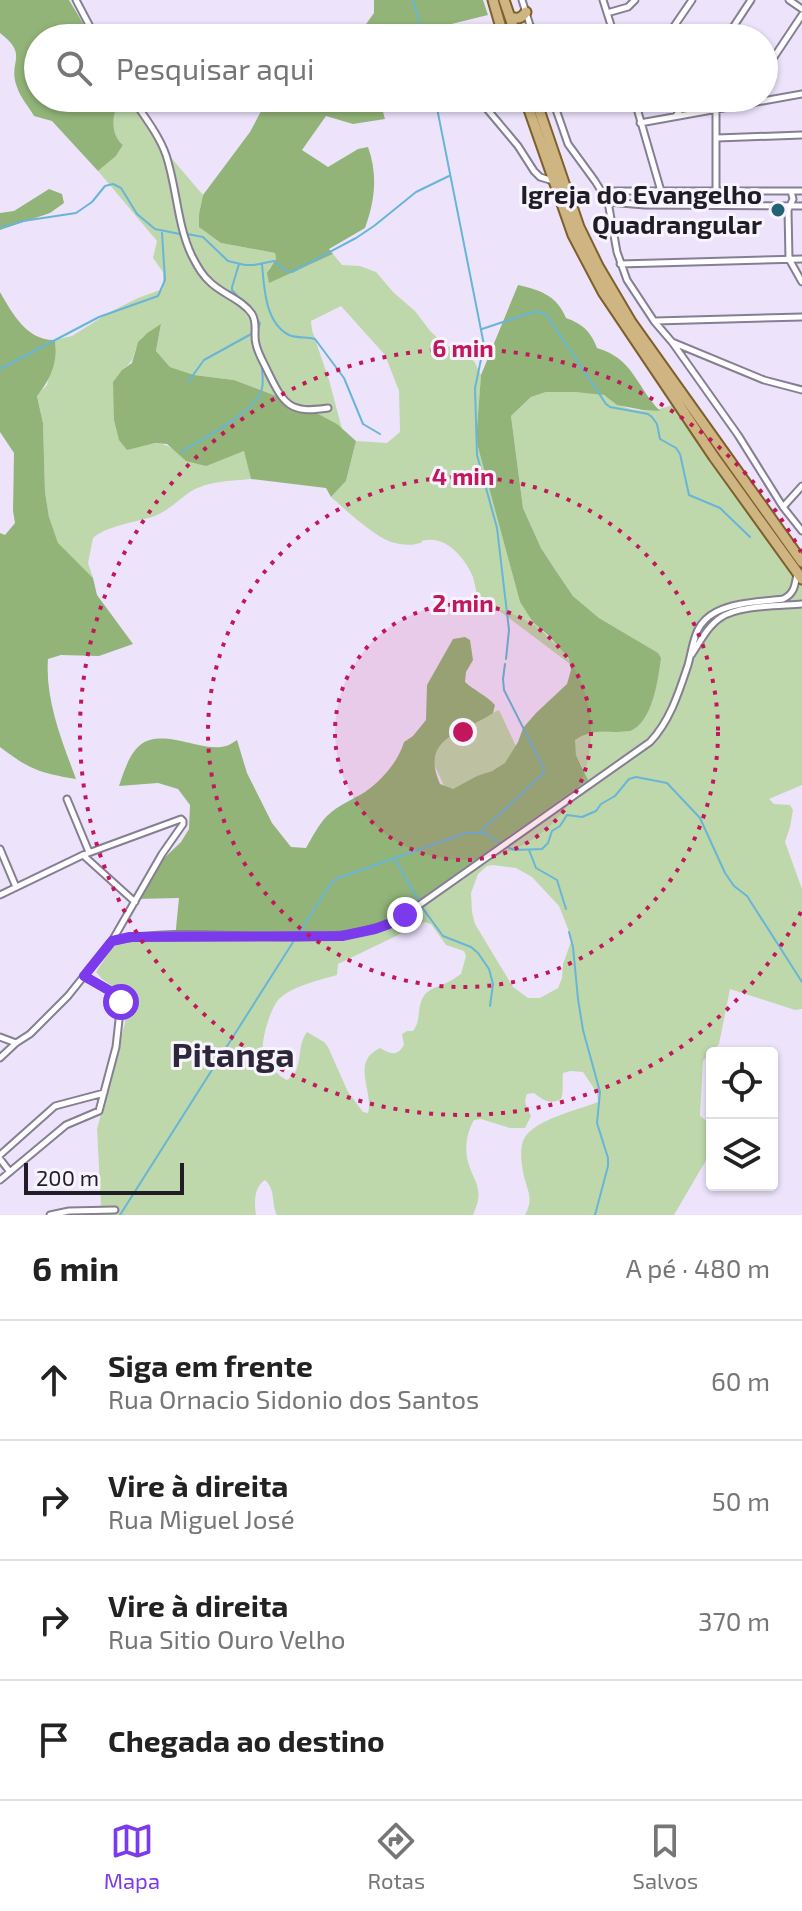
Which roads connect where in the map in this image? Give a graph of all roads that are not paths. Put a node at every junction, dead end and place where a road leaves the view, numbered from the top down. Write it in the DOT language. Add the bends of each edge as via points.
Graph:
graph roads {
  1 [pos="76,0"];
  2 [pos="493,0"];
  3 [pos="504,0"];
  4 [pos="522,0"];
  5 [pos="603,0"];
  6 [pos="635,0"];
  7 [pos="692,0"];
  8 [pos="751,0"];
  9 [pos="789,0"];
  10 [pos="802,9"];
  11 [pos="526,12"];
  12 [pos="607,13"];
  13 [pos="802,15"];
  14 [pos="510,17"];
  15 [pos="89,24"];
  16 [pos="500,24"];
  17 [pos="512,24"];
  18 [pos="529,24"];
  19 [pos="611,24"];
  20 [pos="676,24"];
  21 [pos="735,24"];
  22 [pos="778,51"];
  23 [pos="802,94"];
  24 [pos="778,98"];
  25 [pos="141,112"];
  26 [pos="490,112"];
  27 [pos="530,112"];
  28 [pos="540,112"];
  29 [pos="557,112"];
  30 [pos="637,112"];
  31 [pos="678,112"];
  32 [pos="701,112"];
  33 [pos="716,112"];
  34 [pos="675,117"];
  35 [pos="640,123"];
  36 [pos="802,135"];
  37 [pos="717,138"];
  38 [pos="553,181"];
  39 [pos="602,191"];
  40 [pos="661,191"];
  41 [pos="716,191"];
  42 [pos="783,191"];
  43 [pos="791,191"];
  44 [pos="802,191"];
  45 [pos="608,202"];
  46 [pos="665,205"];
  47 [pos="802,206"];
  48 [pos="788,207"];
  49 [pos="789,259"];
  50 [pos="802,259"];
  51 [pos="620,264"];
  52 [pos="802,282"];
  53 [pos="802,317"];
  54 [pos="654,321"];
  55 [pos="672,342"];
  56 [pos="802,390"];
  57 [pos="328,408"];
  58 [pos="801,488"];
  59 [pos="783,507"];
  60 [pos="802,531"];
  61 [pos="802,562"];
  62 [pos="799,576"];
  63 [pos="802,604"];
  64 [pos="690,658"];
  65 [pos="67,799"];
  66 [pos="0,849"];
  67 [pos="86,854"];
  68 [pos="16,887"];
  69 [pos="0,895"];
  70 [pos="135,903"];
  71 [pos="112,941"];
  72 [pos="84,976"];
  73 [pos="0,1037"];
  74 [pos="16,1043"];
  75 [pos="0,1058"];
  76 [pos="104,1093"];
  77 [pos="0,1157"];
  78 [pos="10,1172"];
  79 [pos="0,1180"];
  80 [pos="115,1210"];
  81 [pos="50,1215"];
  1 -- 15 [label="street"];
  2 -- 16 [label="main road"];
  3 -- 14 [label="main road"];
  4 -- 11 [label="street"];
  5 -- 12 [label="street"];
  6 -- 12 [label="street"];
  7 -- 20 [label="street"];
  8 -- 21 [label="street"];
  9 -- 10 [label="street"];
  11 -- 14 [label="main road"];
  11 -- 18 [label="street"];
  12 -- 19 [label="street"];
  13 -- 22 [label="street"];
  14 -- 17 [label="main road"];
  23 -- 24 [label="street"];
  25 -- 57 [label="street" via="167,156 193,259 209,282 252,314 256,345 280,396 302,411"];
  26 -- 38 [label="street" via="537,174"];
  27 -- 38 [label="main road"];
  28 -- 61 [label="main road" via="598,266 631,322"];
  29 -- 39 [label="street" via="568,144"];
  30 -- 35 [label="street"];
  31 -- 34 [label="street"];
  32 -- 34 [label="street"];
  33 -- 37 [label="street"];
  34 -- 35 [label="street"];
  35 -- 40 [label="street"];
  36 -- 37 [label="street"];
  37 -- 41 [label="street"];
  38 -- 62 [label="main road" via="573,235 611,305"];
  39 -- 40 [label="street"];
  39 -- 45 [label="street"];
  40 -- 41 [label="street"];
  40 -- 46 [label="street"];
  41 -- 42 [label="street"];
  42 -- 43 [label="street"];
  42 -- 48 [label="street" via="781,200"];
  43 -- 44 [label="street"];
  43 -- 48 [label="street"];
  45 -- 46 [label="street"];
  45 -- 51 [label="street"];
  46 -- 48 [label="street"];
  47 -- 48 [label="street"];
  48 -- 49 [label="street"];
  49 -- 50 [label="street"];
  49 -- 51 [label="street"];
  49 -- 52 [label="street"];
  51 -- 54 [label="street"];
  53 -- 54 [label="street"];
  54 -- 55 [label="street"];
  55 -- 56 [label="street"];
  55 -- 59 [label="street"];
  58 -- 59 [label="street"];
  59 -- 60 [label="street"];
  62 -- 64 [label="street" via="783,599 734,605 707,617 697,629"];
  63 -- 64 [label="street" via="723,616"];
  64 -- 71 [label="street" via="667,720 650,742 389,924 328,937 164,936"];
  65 -- 67 [label="street"];
  66 -- 68 [label="street"];
  67 -- 68 [label="street"];
  67 -- 70 [label="street"];
  67 -- 70 [label="street" via="181,819 183,824"];
  68 -- 69 [label="street"];
  70 -- 71 [label="street"];
  71 -- 72 [label="street"];
  72 -- 74 [label="street"];
  72 -- 76 [label="street" via="121,1002"];
  73 -- 74 [label="street"];
  74 -- 75 [label="street"];
  76 -- 77 [label="street" via="55,1106"];
  76 -- 78 [label="street" via="99,1111 66,1125"];
  77 -- 78 [label="street"];
  78 -- 79 [label="street"];
  80 -- 81 [label="street"];
}
